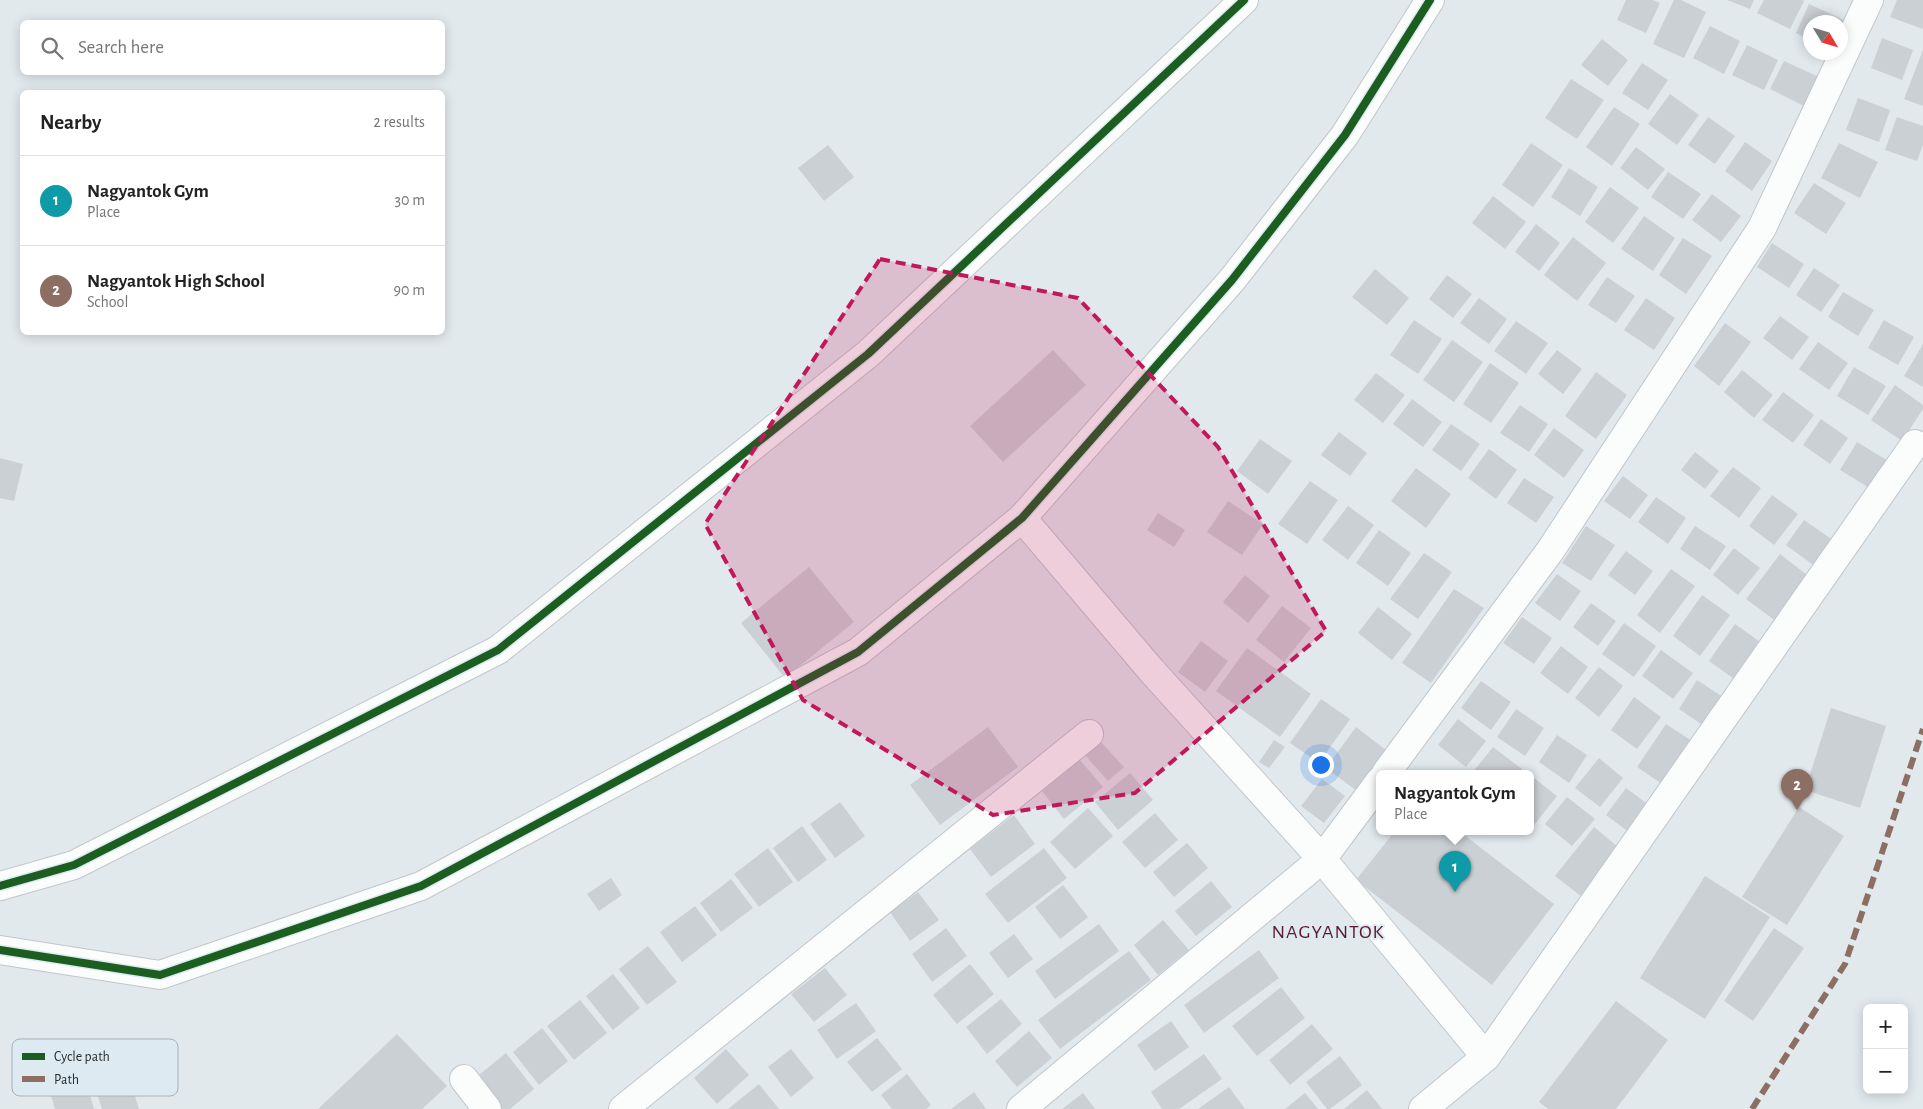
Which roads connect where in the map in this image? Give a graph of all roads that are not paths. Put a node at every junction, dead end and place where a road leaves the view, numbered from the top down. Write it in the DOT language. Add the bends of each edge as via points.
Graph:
graph roads {
  1 [pos="1244,0"];
  2 [pos="1430,0"];
  3 [pos="1869,0"];
  4 [pos="1915,444"];
  5 [pos="1022,518"];
  6 [pos="1089,734"];
  7 [pos="1388,770"];
  8 [pos="1376,786"];
  9 [pos="1322,859"];
  10 [pos="0,886"];
  11 [pos="0,950"];
  12 [pos="1486,1057"];
  13 [pos="464,1080"];
  14 [pos="487,1109"];
  15 [pos="623,1109"];
  16 [pos="1021,1109"];
  17 [pos="1423,1109"];
  1 -- 10 [label="street" via="868,354 498,650 74,865"];
  2 -- 5 [label="street" via="1345,135 1232,280"];
  3 -- 7 [label="street" via="1762,228 1550,551"];
  4 -- 12 [label="street"];
  5 -- 9 [label="street" via="1151,670"];
  5 -- 11 [label="street" via="858,652 421,886 160,975"];
  6 -- 15 [label="street"];
  8 -- 9 [label="street"];
  9 -- 12 [label="street"];
  9 -- 16 [label="street"];
  12 -- 17 [label="street"];
  13 -- 14 [label="street"];
}
